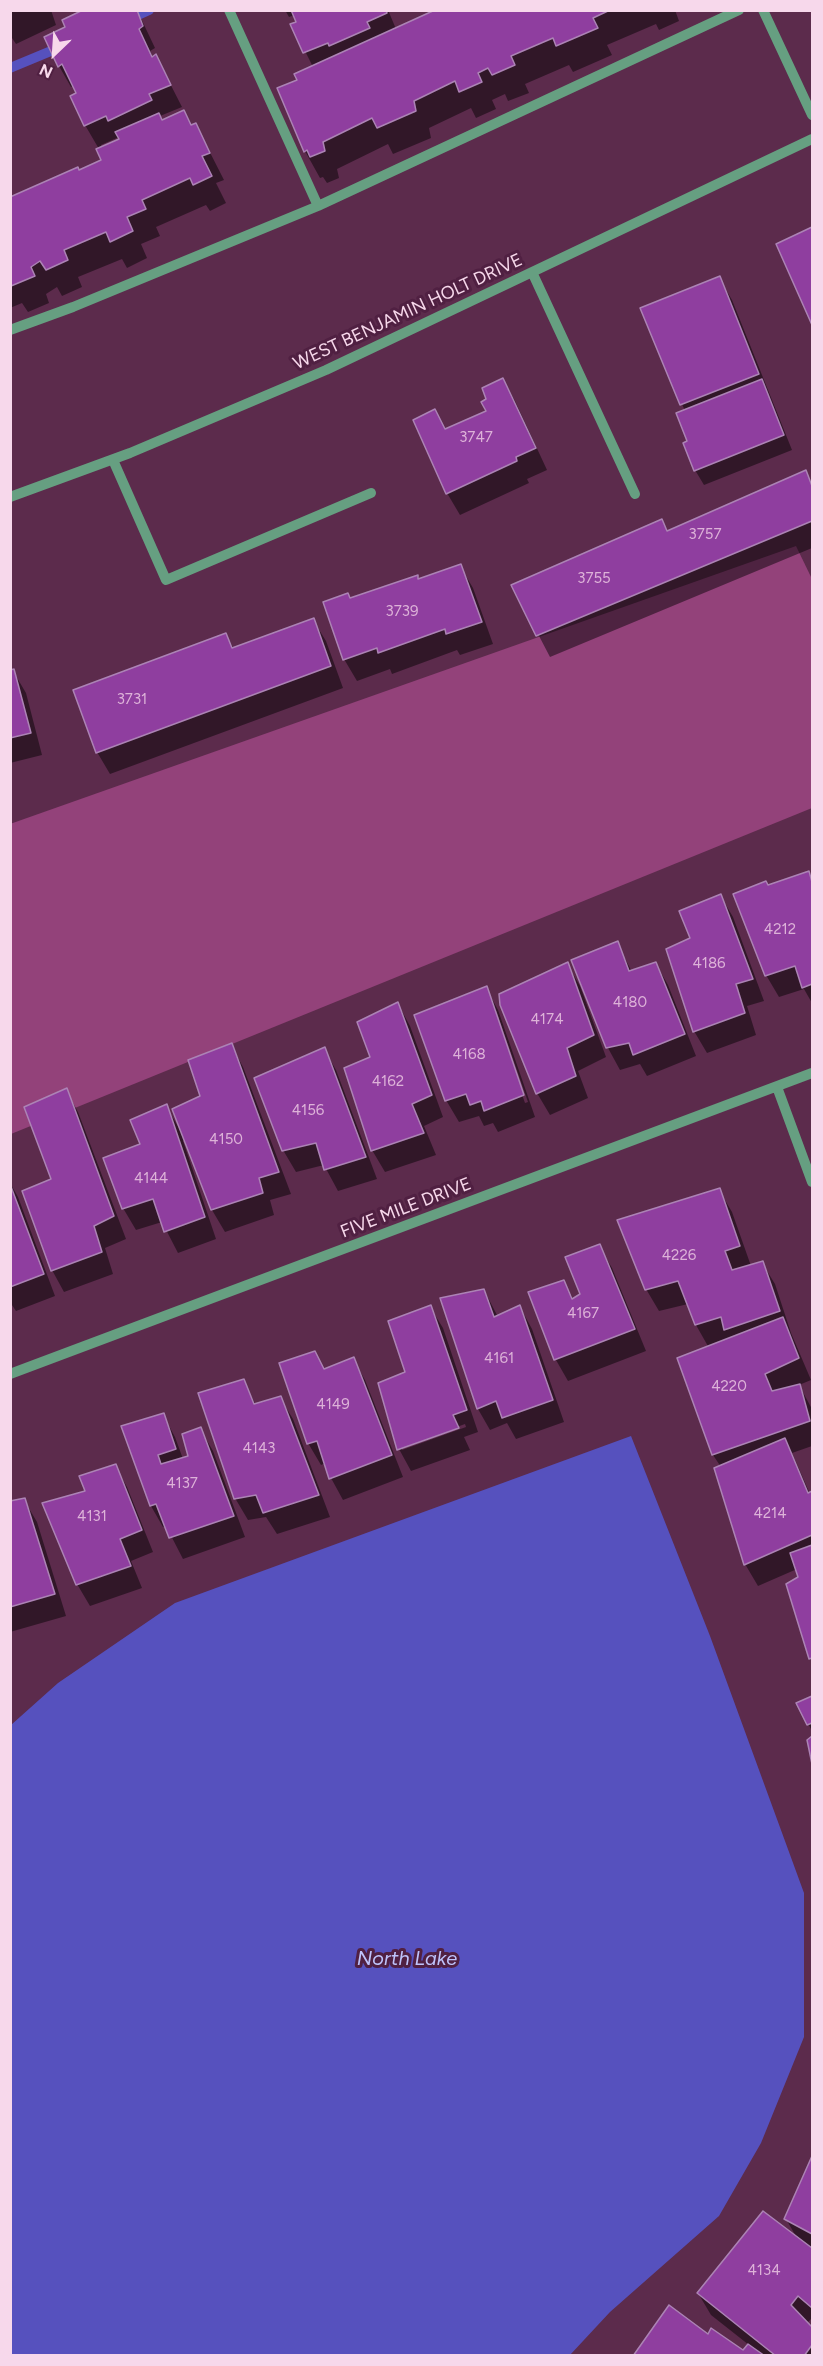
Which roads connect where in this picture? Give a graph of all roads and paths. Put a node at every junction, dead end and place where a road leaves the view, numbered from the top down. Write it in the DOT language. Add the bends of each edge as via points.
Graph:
graph roads {
  1 [pos="229,10"];
  2 [pos="739,10"];
  3 [pos="763,10"];
  4 [pos="813,115"];
  5 [pos="813,139"];
  6 [pos="318,206"];
  7 [pos="532,272"];
  8 [pos="10,330"];
  9 [pos="113,460"];
  10 [pos="371,493"];
  11 [pos="635,494"];
  12 [pos="10,497"];
  13 [pos="813,1073"];
  14 [pos="777,1087"];
  15 [pos="813,1182"];
  16 [pos="10,1374"];
  1 -- 6 [label="street"];
  2 -- 6 [label="street"];
  3 -- 4 [label="street"];
  5 -- 7 [label="street, WEST BENJAMIN HOLT DRIVE"];
  6 -- 8 [label="street"];
  7 -- 9 [label="street, WEST BENJAMIN HOLT DRIVE" via="326,370"];
  7 -- 11 [label="street"];
  9 -- 10 [label="street" via="166,580"];
  9 -- 12 [label="street, WEST BENJAMIN HOLT DRIVE"];
  13 -- 14 [label="street, FIVE MILE DRIVE"];
  14 -- 15 [label="street"];
  14 -- 16 [label="street, FIVE MILE DRIVE"];
}
